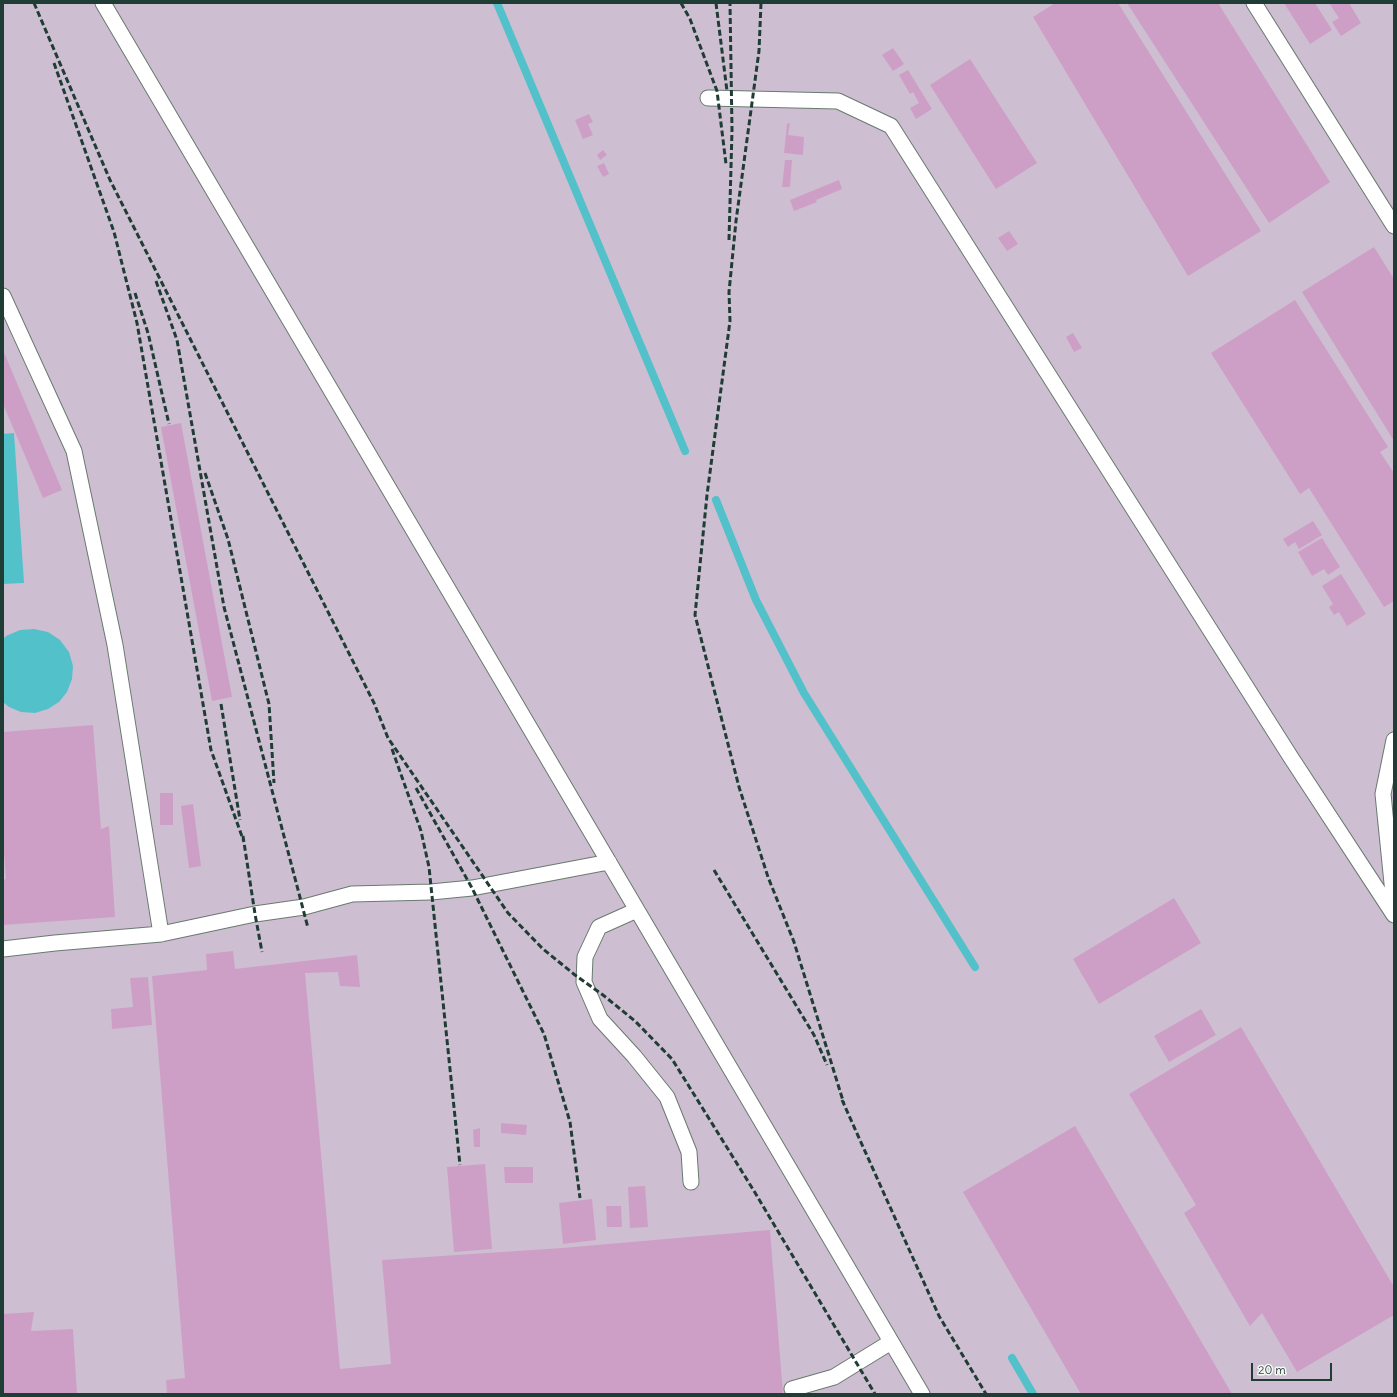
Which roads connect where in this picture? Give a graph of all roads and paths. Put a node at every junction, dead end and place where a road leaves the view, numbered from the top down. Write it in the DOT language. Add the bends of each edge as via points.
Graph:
graph roads {
  1 [pos="103,3"];
  2 [pos="1254,3"];
  3 [pos="708,98"];
  4 [pos="1394,226"];
  5 [pos="3,296"];
  6 [pos="1394,740"];
  7 [pos="609,862"];
  8 [pos="1394,903"];
  9 [pos="637,910"];
  10 [pos="1394,915"];
  11 [pos="161,934"];
  12 [pos="3,949"];
  13 [pos="691,1182"];
  14 [pos="891,1342"];
  15 [pos="792,1389"];
  16 [pos="922,1394"];
  1 -- 7 [label="lane"];
  2 -- 4 [label="lane"];
  3 -- 10 [label="lane" via="838,101 891,126"];
  5 -- 11 [label="lane" via="74,451 114,646"];
  6 -- 8 [label="lane" via="1383,794"];
  7 -- 9 [label="lane"];
  7 -- 11 [label="lane" via="472,888 352,894 304,907 254,914"];
  9 -- 13 [label="lane" via="599,928 585,957 584,982 600,1019 667,1097 689,1152"];
  9 -- 14 [label="lane"];
  11 -- 12 [label="lane"];
  14 -- 15 [label="lane" via="834,1377"];
  14 -- 16 [label="lane"];
}
